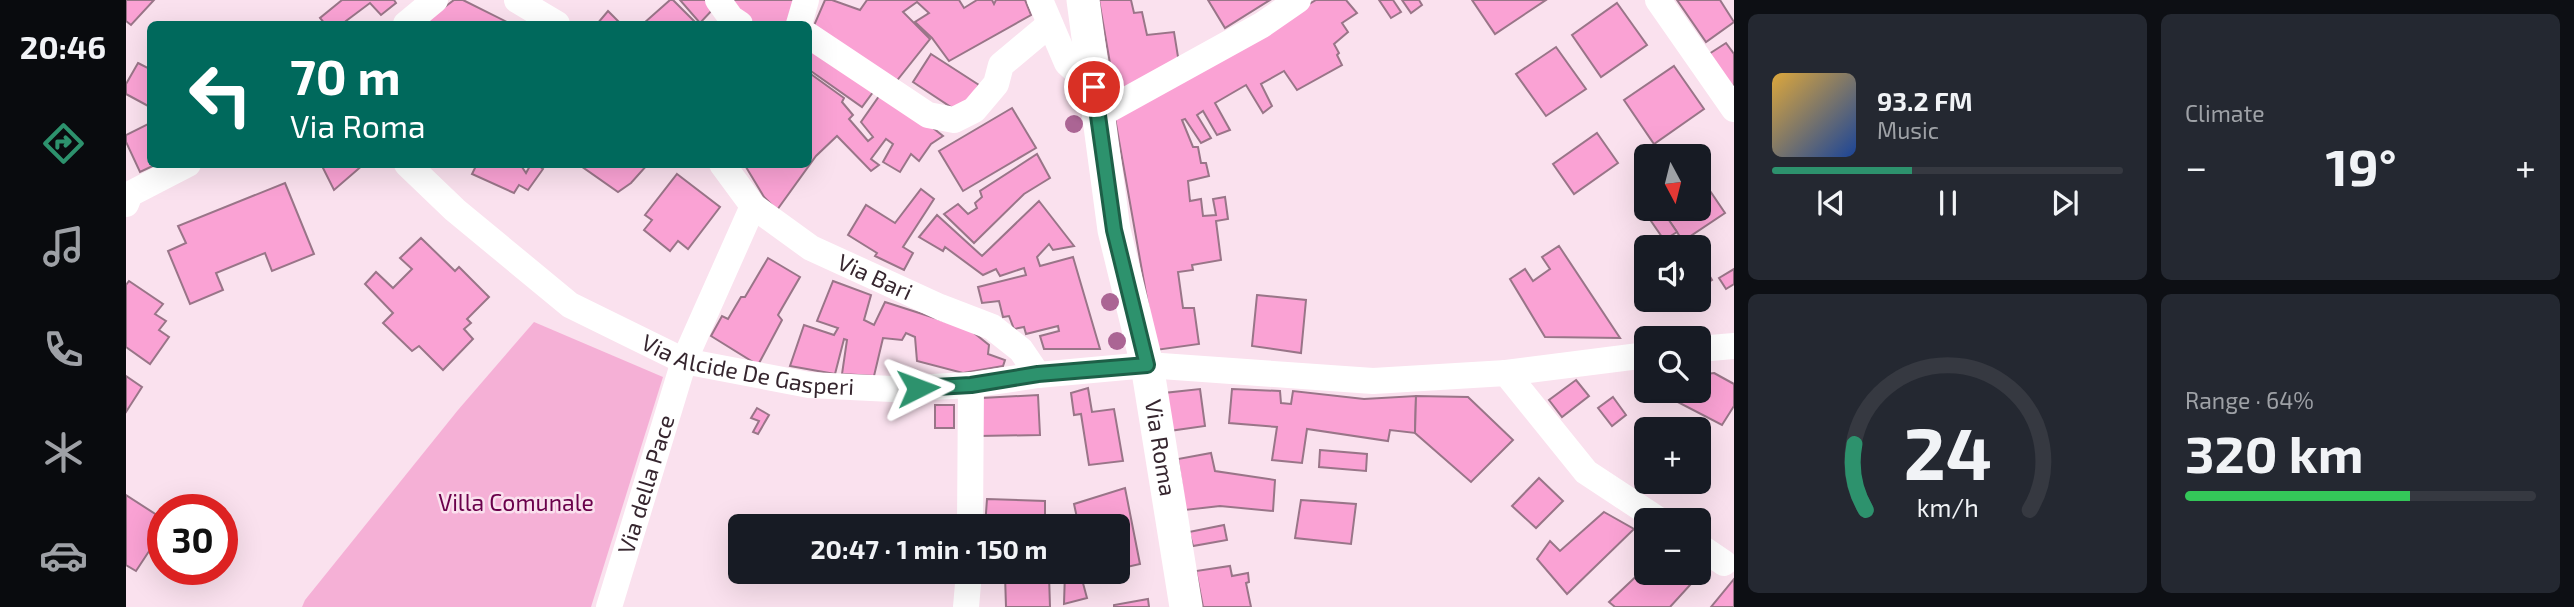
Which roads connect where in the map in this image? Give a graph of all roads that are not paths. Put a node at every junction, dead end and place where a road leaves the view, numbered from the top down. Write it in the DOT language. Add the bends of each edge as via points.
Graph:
graph roads {
  1 [pos="435,0"];
  2 [pos="517,0"];
  3 [pos="718,0"];
  4 [pos="806,0"];
  5 [pos="1083,0"];
  6 [pos="1298,0"];
  7 [pos="1658,0"];
  8 [pos="1045,12"];
  9 [pos="410,21"];
  10 [pos="552,21"];
  11 [pos="736,21"];
  12 [pos="800,21"];
  13 [pos="812,38"];
  14 [pos="1096,101"];
  15 [pos="1734,109"];
  16 [pos="181,168"];
  17 [pos="411,168"];
  18 [pos="726,168"];
  19 [pos="127,198"];
  20 [pos="753,206"];
  21 [pos="1734,346"];
  22 [pos="1711,348"];
  23 [pos="1634,357"];
  24 [pos="684,361"];
  25 [pos="1147,365"];
  26 [pos="1506,373"];
  27 [pos="1038,374"];
  28 [pos="971,385"];
  29 [pos="1641,508"];
  30 [pos="970,514"];
  31 [pos="1711,555"];
  32 [pos="1724,563"];
  33 [pos="968,584"];
  34 [pos="609,607"];
  35 [pos="967,607"];
  36 [pos="1186,607"];
  1 -- 9 [label="street"];
  2 -- 10 [label="street"];
  3 -- 11 [label="street"];
  4 -- 12 [label="street"];
  5 -- 14 [label="main road, Via Roma"];
  6 -- 14 [label="street" via="1262,25"];
  7 -- 15 [label="street"];
  8 -- 13 [label="street" via="1001,65 996,84 974,110 954,120 928,115"];
  8 -- 14 [label="street" via="1067,64"];
  14 -- 25 [label="main road, Via Roma" via="1114,230"];
  16 -- 19 [label="street"];
  17 -- 24 [label="street, Via Alcide De Gasperi" via="570,304"];
  18 -- 20 [label="street, Via Bari"];
  20 -- 24 [label="street, Via della Pace"];
  20 -- 27 [label="street, Via Bari" via="811,248 992,327 1021,350"];
  21 -- 22 [label="street"];
  23 -- 26 [label="street, Via Alcide De Gasperi"];
  24 -- 28 [label="street, Via Alcide De Gasperi" via="809,386 892,389"];
  24 -- 34 [label="street, Via della Pace"];
  25 -- 26 [label="street, Via Alcide De Gasperi" via="1373,381"];
  25 -- 27 [label="street, Via Alcide De Gasperi"];
  25 -- 36 [label="main road, Via Roma"];
  26 -- 29 [label="street" via="1586,472"];
  27 -- 28 [label="street, Via Alcide De Gasperi"];
  28 -- 30 [label="street"];
  31 -- 32 [label="street"];
  33 -- 35 [label="street"];
}
